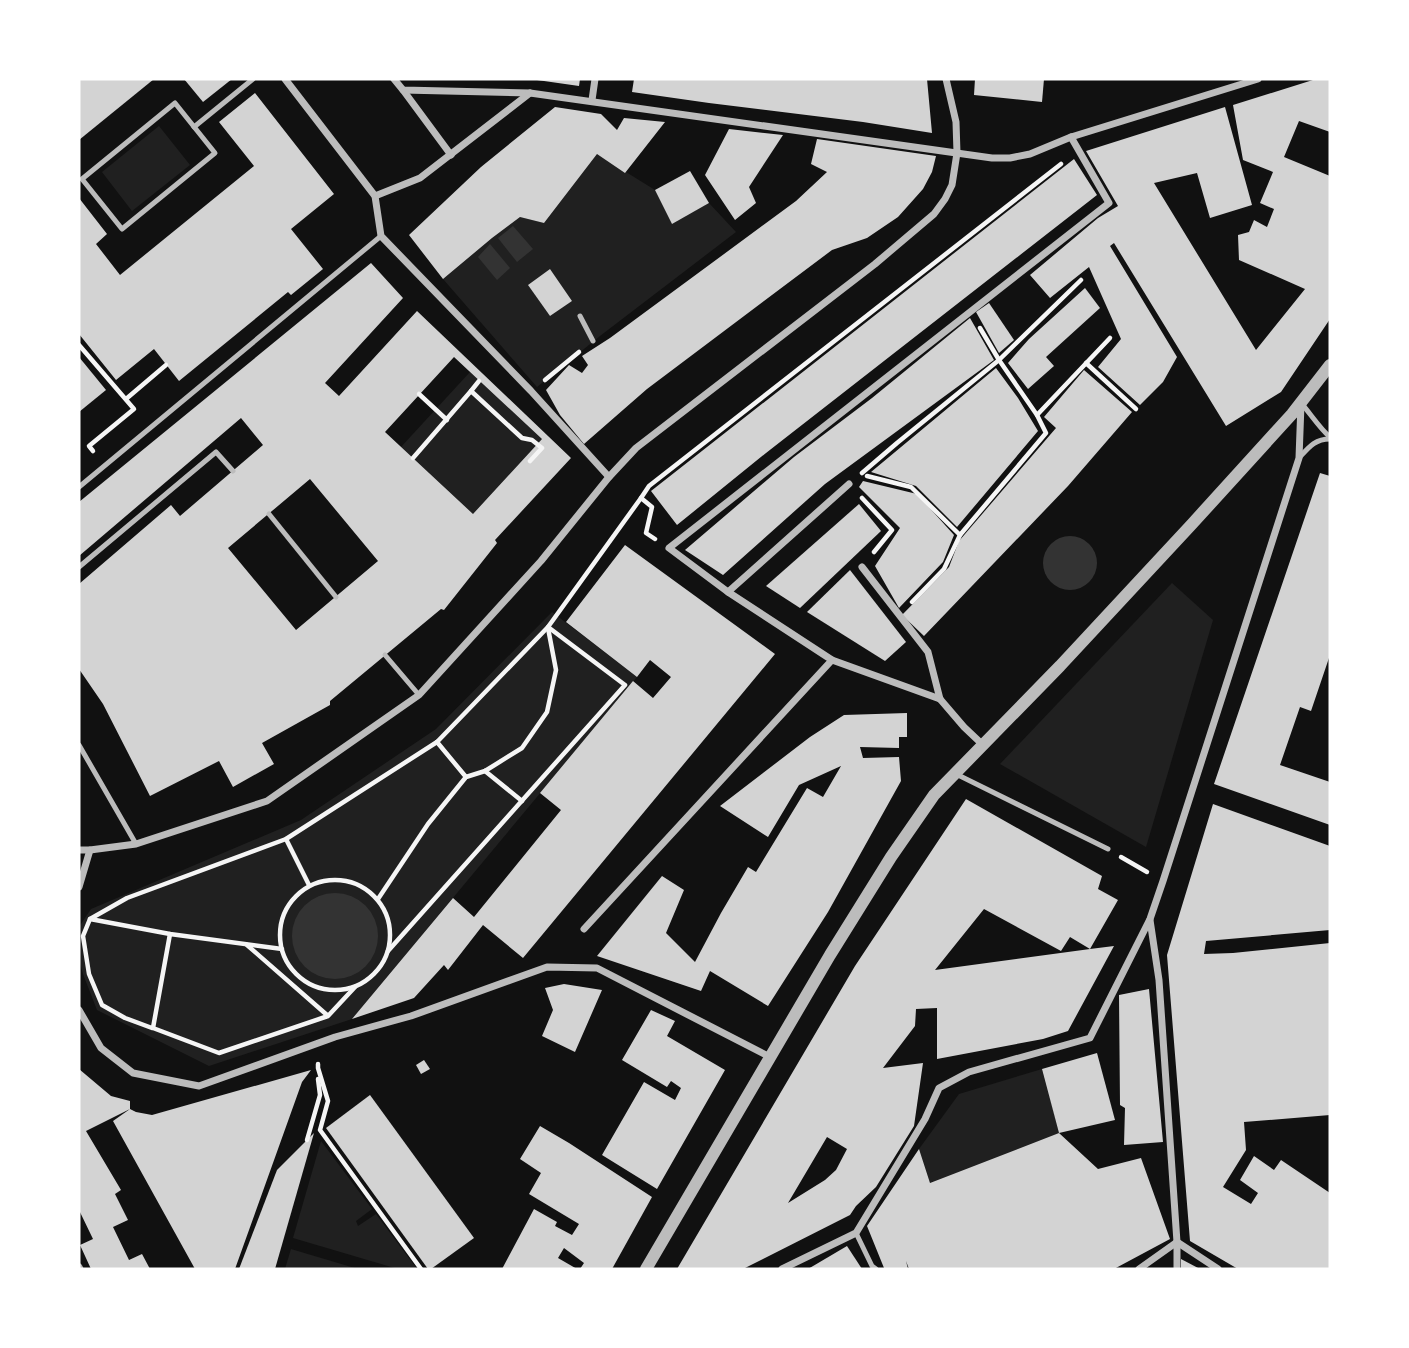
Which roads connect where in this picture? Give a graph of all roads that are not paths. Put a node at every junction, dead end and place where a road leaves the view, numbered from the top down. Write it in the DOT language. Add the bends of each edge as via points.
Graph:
graph roads {
  1 [pos="253,79"];
  2 [pos="285,79"];
  3 [pos="394,79"];
  4 [pos="595,79"];
  5 [pos="946,79"];
  6 [pos="1258,79"];
  7 [pos="402,90"];
  8 [pos="530,93"];
  9 [pos="592,100"];
  10 [pos="194,127"];
  11 [pos="1071,137"];
  12 [pos="957,153"];
  13 [pos="451,155"];
  14 [pos="374,196"];
  15 [pos="382,236"];
  16 [pos="580,316"];
  17 [pos="593,341"];
  18 [pos="1330,365"];
  19 [pos="1301,403"];
  20 [pos="1330,438"];
  21 [pos="1300,458"];
  22 [pos="233,471"];
  23 [pos="610,477"];
  24 [pos="849,484"];
  25 [pos="79,487"];
  26 [pos="269,514"];
  27 [pos="79,567"];
  28 [pos="862,567"];
  29 [pos="728,592"];
  30 [pos="336,597"];
  31 [pos="385,655"];
  32 [pos="832,660"];
  33 [pos="419,695"];
  34 [pos="940,699"];
  35 [pos="79,745"];
  36 [pos="983,745"];
  37 [pos="956,774"];
  38 [pos="136,844"];
  39 [pos="79,849"];
  40 [pos="1108,849"];
  41 [pos="90,850"];
  42 [pos="79,887"];
  43 [pos="1150,919"];
  44 [pos="584,929"];
  45 [pos="79,1010"];
  46 [pos="770,1057"];
  47 [pos="856,1233"];
  48 [pos="1177,1242"];
  49 [pos="646,1269"];
  50 [pos="782,1269"];
  51 [pos="876,1269"];
  52 [pos="1139,1269"];
  53 [pos="1177,1269"];
  54 [pos="1218,1269"];
  1 -- 10 [label="lane"];
  2 -- 14 [label="street"];
  3 -- 7 [label="street"];
  4 -- 9 [label="street"];
  5 -- 12 [label="street" via="956,122"];
  6 -- 11 [label="street"];
  7 -- 8 [label="street"];
  7 -- 13 [label="street"];
  8 -- 9 [label="street"];
  8 -- 13 [label="street"];
  9 -- 12 [label="street"];
  10 -- 10 [label="lane" via="215,153 122,229 82,179 174,103"];
  11 -- 12 [label="street" via="1010,158"];
  11 -- 29 [label="street" via="1109,203 669,548"];
  12 -- 23 [label="street" via="951,185 934,214 636,448"];
  13 -- 14 [label="street" via="420,178"];
  14 -- 15 [label="street"];
  15 -- 23 [label="street"];
  15 -- 25 [label="lane"];
  16 -- 17 [label="lane"];
  18 -- 19 [label="street"];
  19 -- 20 [label="lane"];
  19 -- 21 [label="street"];
  19 -- 36 [label="street"];
  20 -- 21 [label="lane" via="1311,445"];
  21 -- 43 [label="street"];
  22 -- 27 [label="lane" via="216,452"];
  23 -- 33 [label="street"];
  24 -- 29 [label="street"];
  26 -- 30 [label="lane"];
  28 -- 34 [label="street" via="928,652"];
  29 -- 32 [label="street"];
  31 -- 33 [label="lane"];
  32 -- 34 [label="street"];
  32 -- 44 [label="street"];
  33 -- 38 [label="street" via="267,801"];
  34 -- 36 [label="street"];
  35 -- 38 [label="lane"];
  36 -- 37 [label="street"];
  37 -- 40 [label="lane"];
  37 -- 46 [label="street" via="934,795 891,857"];
  38 -- 41 [label="street"];
  39 -- 41 [label="street"];
  41 -- 42 [label="street"];
  43 -- 47 [label="street" via="1090,1038 969,1072 939,1088"];
  43 -- 48 [label="street" via="1159,980"];
  45 -- 46 [label="street" via="101,1048 133,1073 199,1086 547,967 597,968"];
  46 -- 49 [label="street"];
  47 -- 50 [label="street"];
  47 -- 51 [label="lane"];
  48 -- 52 [label="street"];
  48 -- 53 [label="street"];
  48 -- 54 [label="street"];
}
